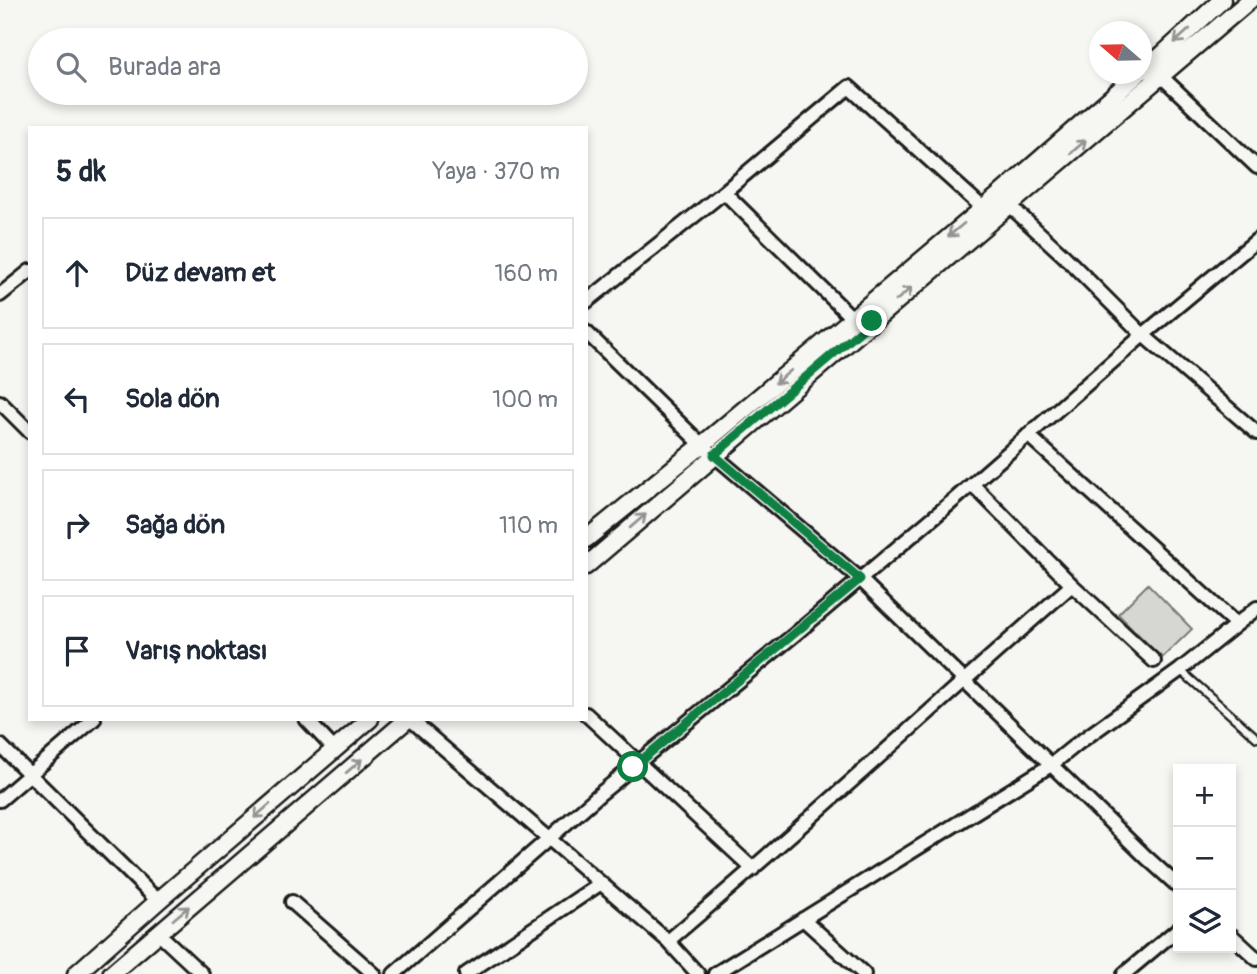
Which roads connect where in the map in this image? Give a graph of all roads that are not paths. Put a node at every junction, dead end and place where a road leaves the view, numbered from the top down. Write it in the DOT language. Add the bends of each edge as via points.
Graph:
graph roads {
  1 [pos="1222,0"];
  2 [pos="1250,0"];
  3 [pos="1152,63"];
  4 [pos="1161,76"];
  5 [pos="1126,84"];
  6 [pos="1257,167"];
  7 [pos="724,192"];
  8 [pos="1010,206"];
  9 [pos="983,208"];
  10 [pos="1257,240"];
  11 [pos="28,273"];
  12 [pos="0,295"];
  13 [pos="588,300"];
  14 [pos="852,317"];
  15 [pos="588,334"];
  16 [pos="1143,335"];
  17 [pos="0,402"];
  18 [pos="28,430"];
  19 [pos="1257,433"];
  20 [pos="1028,435"];
  21 [pos="708,450"];
  22 [pos="971,484"];
  23 [pos="588,538"];
  24 [pos="588,564"];
  25 [pos="860,579"];
  26 [pos="1072,585"];
  27 [pos="1257,608"];
  28 [pos="1236,624"];
  29 [pos="1154,661"];
  30 [pos="1180,670"];
  31 [pos="964,679"];
  32 [pos="588,716"];
  33 [pos="91,721"];
  34 [pos="308,721"];
  35 [pos="368,721"];
  36 [pos="407,721"];
  37 [pos="411,721"];
  38 [pos="1257,738"];
  39 [pos="0,745"];
  40 [pos="334,750"];
  41 [pos="638,762"];
  42 [pos="1051,765"];
  43 [pos="30,774"];
  44 [pos="0,800"];
  45 [pos="549,839"];
  46 [pos="753,869"];
  47 [pos="1173,881"];
  48 [pos="601,883"];
  49 [pos="158,901"];
  50 [pos="292,902"];
  51 [pos="803,919"];
  52 [pos="158,933"];
  53 [pos="1173,933"];
  54 [pos="1236,940"];
  55 [pos="668,941"];
  56 [pos="1257,959"];
  57 [pos="76,974"];
  58 [pos="111,974"];
  59 [pos="202,974"];
  60 [pos="374,974"];
  61 [pos="394,974"];
  62 [pos="466,974"];
  63 [pos="698,974"];
  64 [pos="715,974"];
  65 [pos="864,974"];
  66 [pos="1124,974"];
  1 -- 3 [label="street, one-way"];
  2 -- 4 [label="street"];
  4 -- 6 [label="street"];
  8 -- 4 [label="street, one-way"];
  5 -- 9 [label="street"];
  7 -- 9 [label="street" via="849,87"];
  7 -- 13 [label="street"];
  7 -- 14 [label="street"];
  8 -- 16 [label="street"];
  21 -- 8 [label="street, one-way"];
  9 -- 14 [label="street, one-way"];
  10 -- 16 [label="street"];
  11 -- 12 [label="street"];
  14 -- 21 [label="street, one-way"];
  15 -- 21 [label="street"];
  16 -- 19 [label="street"];
  16 -- 20 [label="street"];
  17 -- 18 [label="street"];
  20 -- 22 [label="street"];
  20 -- 28 [label="street"];
  21 -- 23 [label="street"];
  24 -- 21 [label="street, one-way"];
  21 -- 25 [label="street"];
  22 -- 25 [label="street"];
  22 -- 26 [label="street"];
  25 -- 31 [label="street"];
  25 -- 41 [label="street"];
  26 -- 29 [label="street"];
  26 -- 31 [label="street"];
  27 -- 28 [label="street"];
  28 -- 30 [label="street"];
  30 -- 38 [label="lane"];
  30 -- 42 [label="street"];
  31 -- 42 [label="street"];
  31 -- 46 [label="street"];
  32 -- 41 [label="street"];
  33 -- 43 [label="street"];
  34 -- 40 [label="street"];
  35 -- 40 [label="street"];
  52 -- 36 [label="street, one-way"];
  37 -- 45 [label="street"];
  39 -- 43 [label="street"];
  40 -- 49 [label="street, one-way"];
  41 -- 45 [label="street"];
  41 -- 46 [label="street"];
  42 -- 47 [label="street"];
  42 -- 51 [label="street"];
  43 -- 44 [label="street"];
  43 -- 49 [label="street"];
  45 -- 48 [label="street"];
  45 -- 61 [label="street"];
  46 -- 55 [label="street"];
  48 -- 55 [label="street"];
  48 -- 62 [label="street"];
  49 -- 57 [label="street"];
  50 -- 60 [label="street"];
  51 -- 64 [label="street"];
  51 -- 65 [label="street"];
  52 -- 58 [label="street"];
  52 -- 59 [label="street"];
  53 -- 66 [label="street"];
  54 -- 56 [label="street"];
  55 -- 63 [label="street"];
}
